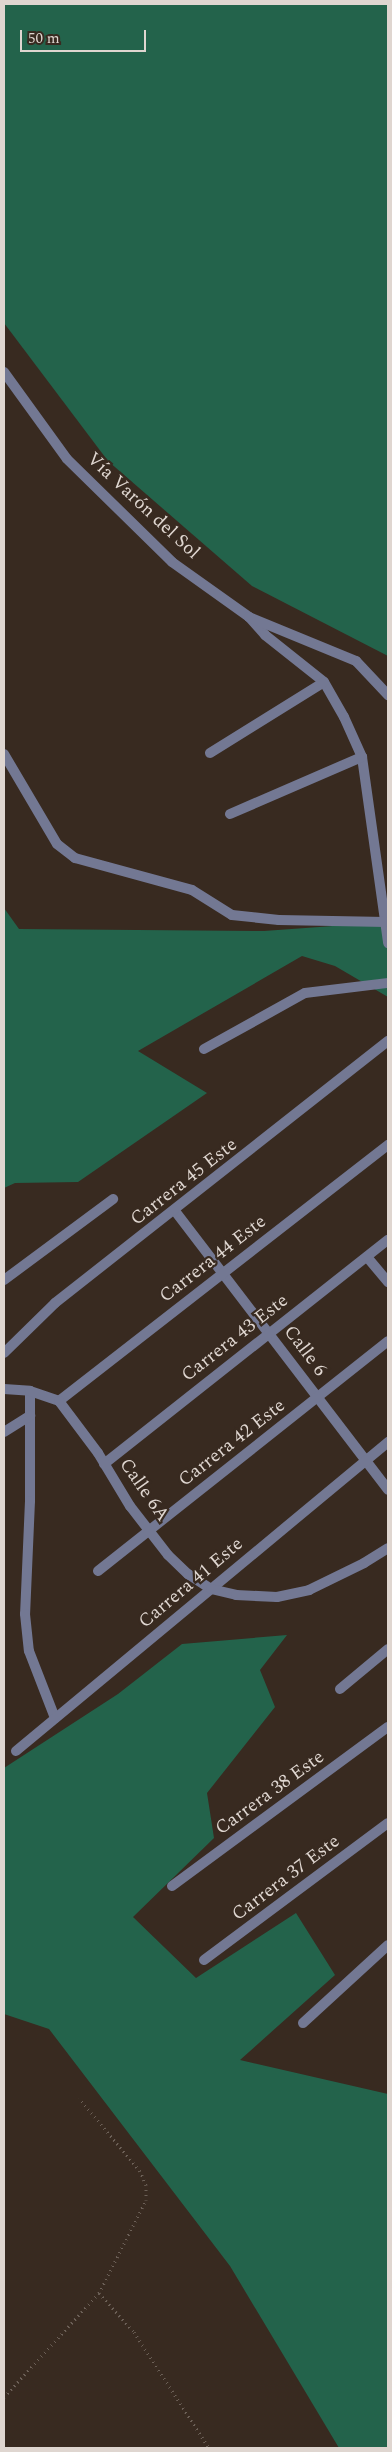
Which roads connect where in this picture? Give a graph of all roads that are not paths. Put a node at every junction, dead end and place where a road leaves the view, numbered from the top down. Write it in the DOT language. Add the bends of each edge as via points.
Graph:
graph roads {
  1 [pos="4,372"];
  2 [pos="249,617"];
  3 [pos="324,682"];
  4 [pos="388,694"];
  5 [pos="210,753"];
  6 [pos="4,754"];
  7 [pos="362,757"];
  8 [pos="230,814"];
  9 [pos="386,922"];
  10 [pos="388,943"];
  11 [pos="388,983"];
  12 [pos="388,1041"];
  13 [pos="204,1049"];
  14 [pos="388,1145"];
  15 [pos="113,1198"];
  16 [pos="175,1210"];
  17 [pos="388,1240"];
  18 [pos="367,1257"];
  19 [pos="224,1273"];
  20 [pos="4,1280"];
  21 [pos="388,1282"];
  22 [pos="270,1333"];
  23 [pos="388,1341"];
  24 [pos="4,1353"];
  25 [pos="4,1389"];
  26 [pos="30,1391"];
  27 [pos="318,1397"];
  28 [pos="59,1401"];
  29 [pos="30,1416"];
  30 [pos="4,1432"];
  31 [pos="388,1442"];
  32 [pos="367,1460"];
  33 [pos="104,1464"];
  34 [pos="388,1490"];
  35 [pos="150,1530"];
  36 [pos="388,1548"];
  37 [pos="98,1571"];
  38 [pos="211,1589"];
  39 [pos="388,1649"];
  40 [pos="340,1689"];
  41 [pos="55,1718"];
  42 [pos="388,1727"];
  43 [pos="16,1751"];
  44 [pos="388,1823"];
  45 [pos="172,1886"];
  46 [pos="388,1945"];
  47 [pos="204,1960"];
  48 [pos="303,2023"];
  1 -- 2 [label="street, Vía Varón del Sol" via="67,458 90,483 172,562"];
  2 -- 3 [label="street" via="265,635"];
  2 -- 4 [label="street, Vía Varón del Sol" via="356,661"];
  3 -- 5 [label="street"];
  3 -- 7 [label="street"];
  6 -- 9 [label="street" via="58,844 75,858 192,890 232,914 279,920"];
  7 -- 8 [label="street"];
  7 -- 9 [label="street"];
  9 -- 10 [label="street"];
  11 -- 13 [label="street" via="305,993"];
  12 -- 16 [label="street, Carrera 45 Este"];
  14 -- 19 [label="street, Carrera 44 Este"];
  15 -- 20 [label="street"];
  16 -- 19 [label="street, Calle 6"];
  16 -- 24 [label="street, Carrera 45 Este" via="55,1303"];
  17 -- 18 [label="street, Carrera 43 Este"];
  18 -- 21 [label="street"];
  18 -- 22 [label="street, Carrera 43 Este"];
  19 -- 22 [label="street, Calle 6"];
  19 -- 28 [label="street, Carrera 44 Este"];
  22 -- 27 [label="street, Calle 6"];
  22 -- 33 [label="street, Carrera 43 Este"];
  23 -- 27 [label="street, Carrera 42 Este"];
  25 -- 26 [label="street"];
  26 -- 28 [label="street"];
  26 -- 29 [label="street"];
  27 -- 32 [label="street, Calle 6"];
  27 -- 35 [label="street, Carrera 42 Este"];
  28 -- 33 [label="street, Calle 6A"];
  29 -- 30 [label="street"];
  29 -- 41 [label="street" via="25,1614 29,1651"];
  31 -- 32 [label="street, Carrera 41 Este"];
  32 -- 34 [label="street, Calle 6"];
  32 -- 38 [label="street, Carrera 41 Este"];
  33 -- 35 [label="street, Calle 6A"];
  35 -- 37 [label="street, Carrera 42 Este"];
  35 -- 38 [label="street, Calle 6A" via="175,1562"];
  36 -- 38 [label="street" via="309,1590 277,1598 236,1595"];
  38 -- 41 [label="street, Carrera 41 Este"];
  39 -- 40 [label="street"];
  41 -- 43 [label="street, Carrera 41 Este"];
  42 -- 45 [label="street, Carrera 38 Este"];
  44 -- 47 [label="street, Carrera 37 Este"];
  46 -- 48 [label="street"];
}
